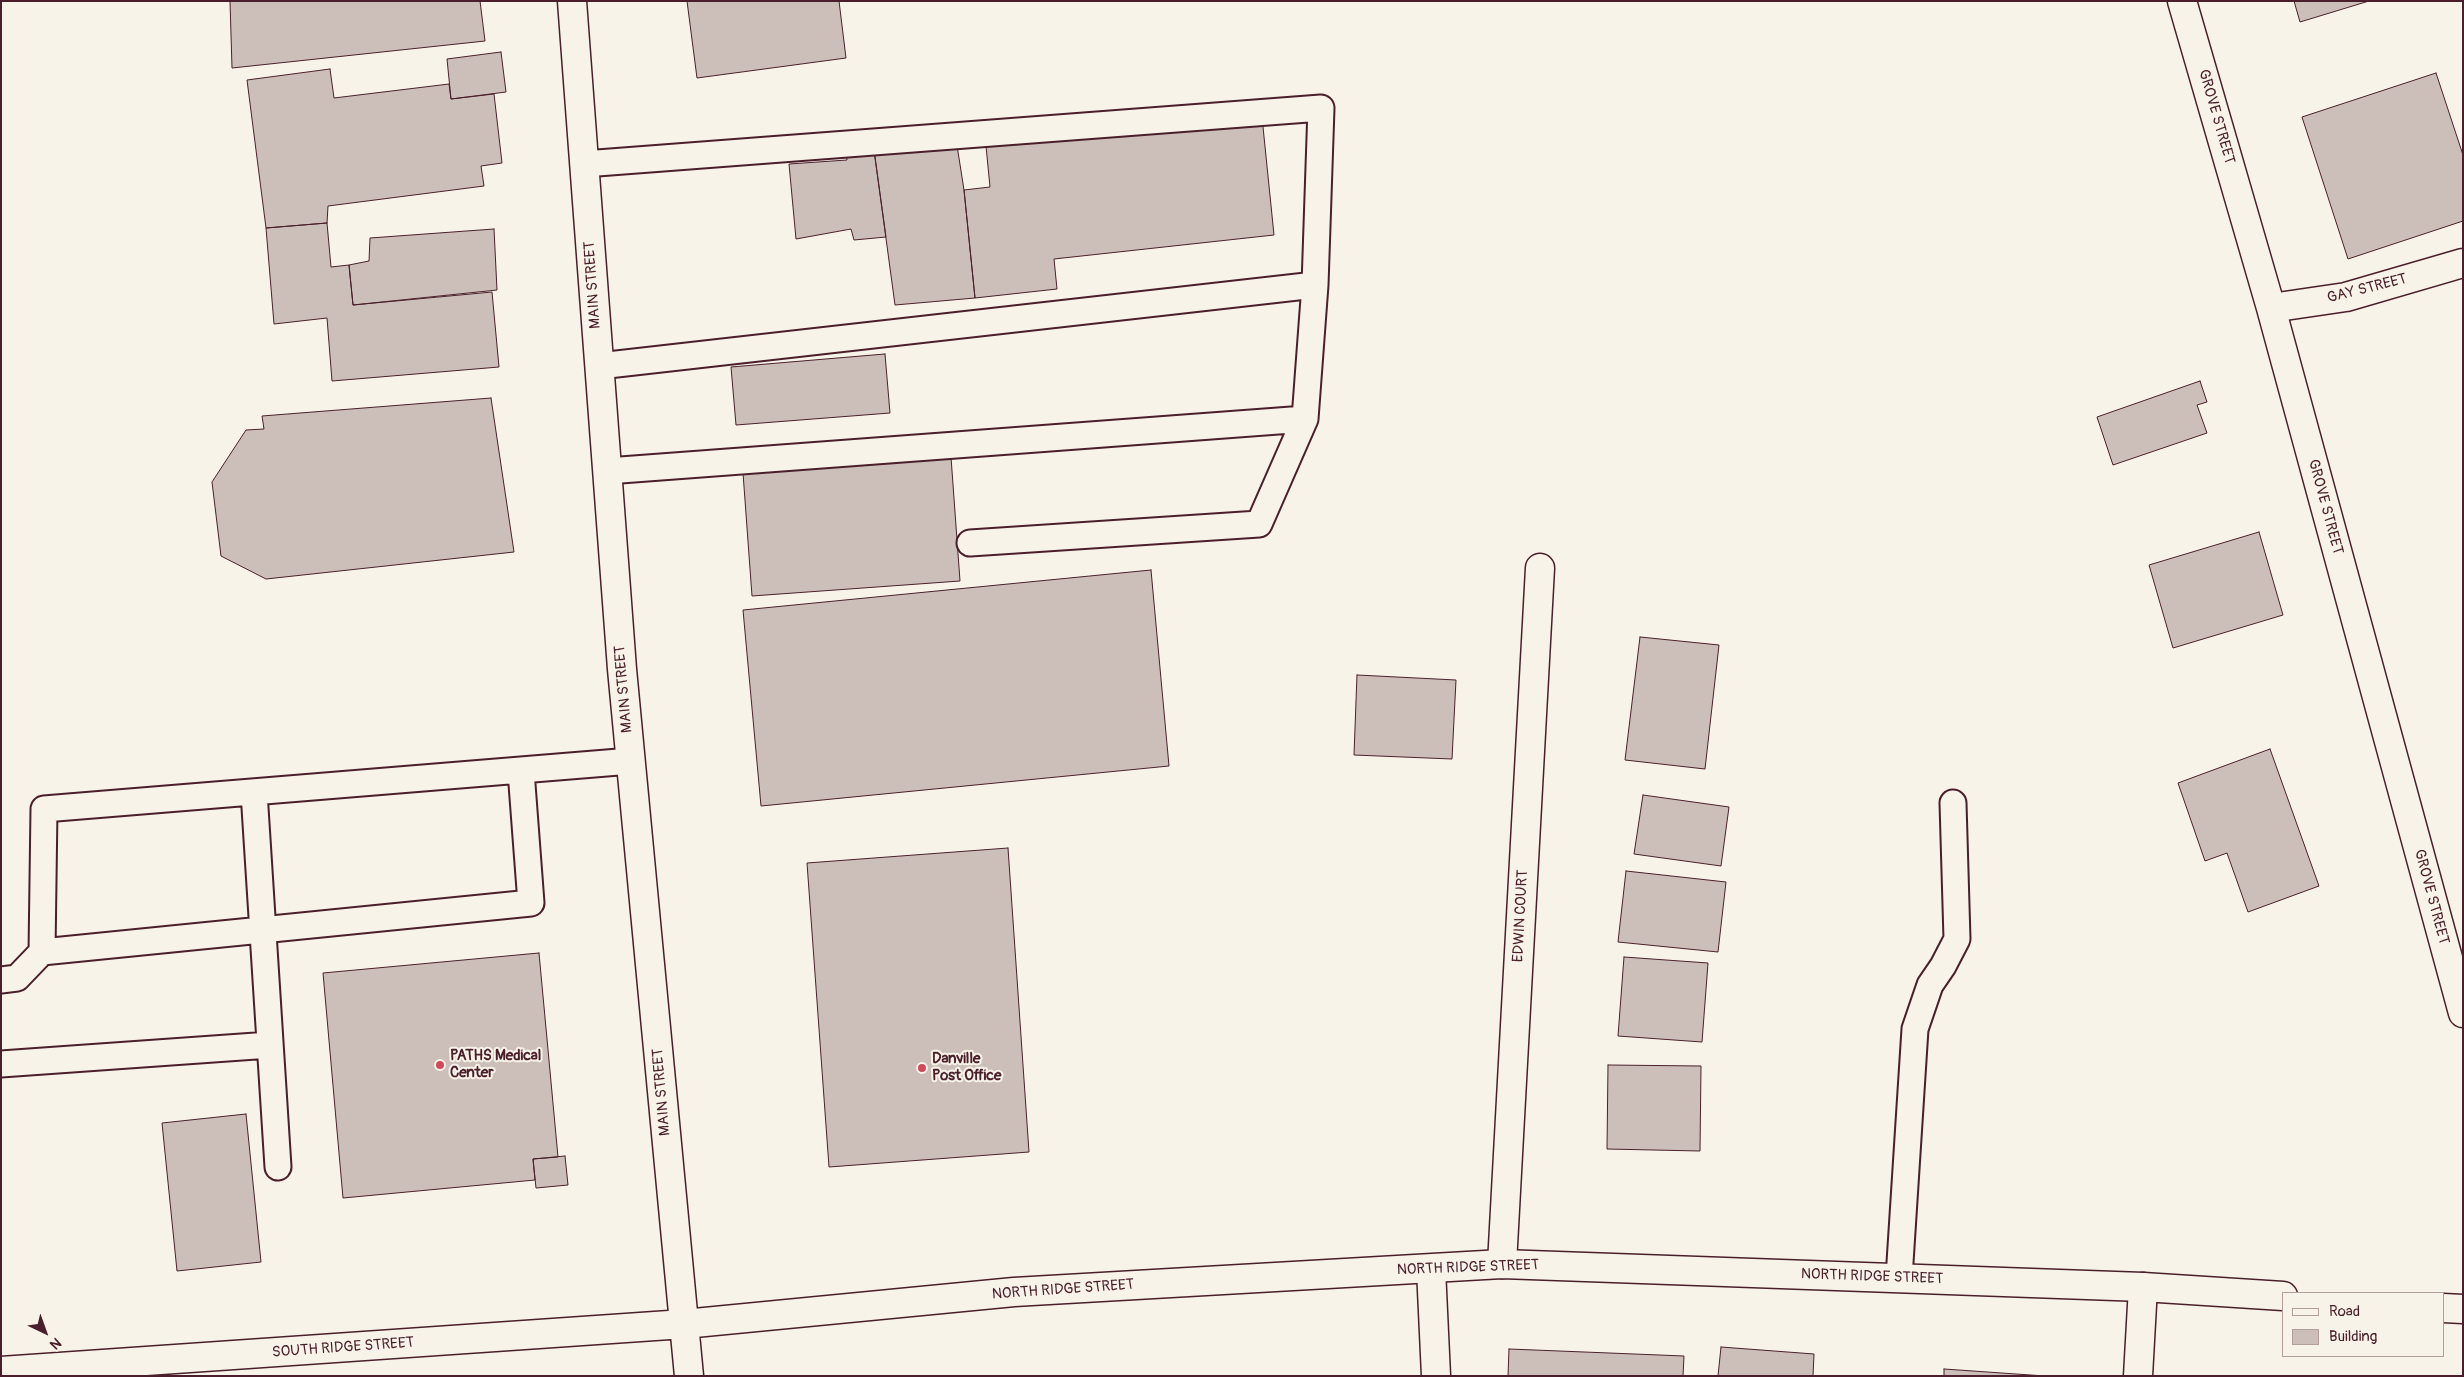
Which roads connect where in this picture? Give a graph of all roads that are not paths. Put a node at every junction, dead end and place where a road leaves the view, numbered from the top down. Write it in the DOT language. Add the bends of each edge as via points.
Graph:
graph roads {
  1 [pos="572,1"];
  2 [pos="2182,1"];
  3 [pos="584,164"];
  4 [pos="2463,264"];
  5 [pos="1315,284"];
  6 [pos="2271,308"];
  7 [pos="599,366"];
  8 [pos="1305,418"];
  9 [pos="607,471"];
  10 [pos="970,543"];
  11 [pos="1540,568"];
  12 [pos="630,761"];
  13 [pos="521,771"];
  14 [pos="254,792"];
  15 [pos="1953,803"];
  16 [pos="262,930"];
  17 [pos="42,952"];
  18 [pos="2456,963"];
  19 [pos="1,980"];
  20 [pos="2463,1013"];
  21 [pos="270,1045"];
  22 [pos="1,1064"];
  23 [pos="278,1167"];
  24 [pos="1502,1264"];
  25 [pos="1431,1269"];
  26 [pos="1899,1278"];
  27 [pos="2143,1287"];
  28 [pos="2282,1296"];
  29 [pos="2444,1308"];
  30 [pos="2463,1309"];
  31 [pos="684,1324"];
  32 [pos="1,1371"];
  33 [pos="689,1376"];
  34 [pos="1436,1376"];
  35 [pos="2138,1376"];
  1 -- 3 [label="street, MAIN STREET"];
  2 -- 6 [label="street, GROVE STREET"];
  3 -- 5 [label="lane" via="1321,108"];
  3 -- 7 [label="street, MAIN STREET"];
  4 -- 6 [label="street, GAY STREET" via="2346,296"];
  5 -- 7 [label="lane"];
  5 -- 8 [label="lane"];
  6 -- 18 [label="street, GROVE STREET"];
  7 -- 9 [label="street, MAIN STREET"];
  8 -- 9 [label="lane"];
  8 -- 10 [label="lane" via="1259,524"];
  9 -- 12 [label="street, MAIN STREET"];
  11 -- 24 [label="street, EDWIN COURT"];
  12 -- 13 [label="lane"];
  12 -- 31 [label="street, MAIN STREET"];
  13 -- 14 [label="lane"];
  13 -- 16 [label="lane" via="531,903"];
  14 -- 16 [label="lane"];
  14 -- 17 [label="lane" via="44,809"];
  15 -- 26 [label="lane" via="1957,939 1930,985 1915,1029"];
  16 -- 17 [label="lane"];
  16 -- 21 [label="lane"];
  17 -- 19 [label="lane" via="17,978"];
  18 -- 20 [label="street, GROVE STREET"];
  21 -- 22 [label="lane"];
  21 -- 23 [label="lane"];
  24 -- 25 [label="street, NORTH RIDGE STREET"];
  24 -- 26 [label="street, NORTH RIDGE STREET"];
  25 -- 31 [label="street, NORTH RIDGE STREET" via="1014,1292"];
  25 -- 34 [label="street"];
  26 -- 27 [label="street, NORTH RIDGE STREET"];
  27 -- 28 [label="street, NORTH RIDGE STREET"];
  27 -- 35 [label="street"];
  29 -- 30 [label="street"];
  31 -- 32 [label="street, SOUTH RIDGE STREET"];
  31 -- 33 [label="street, MAIN STREET"];
}
